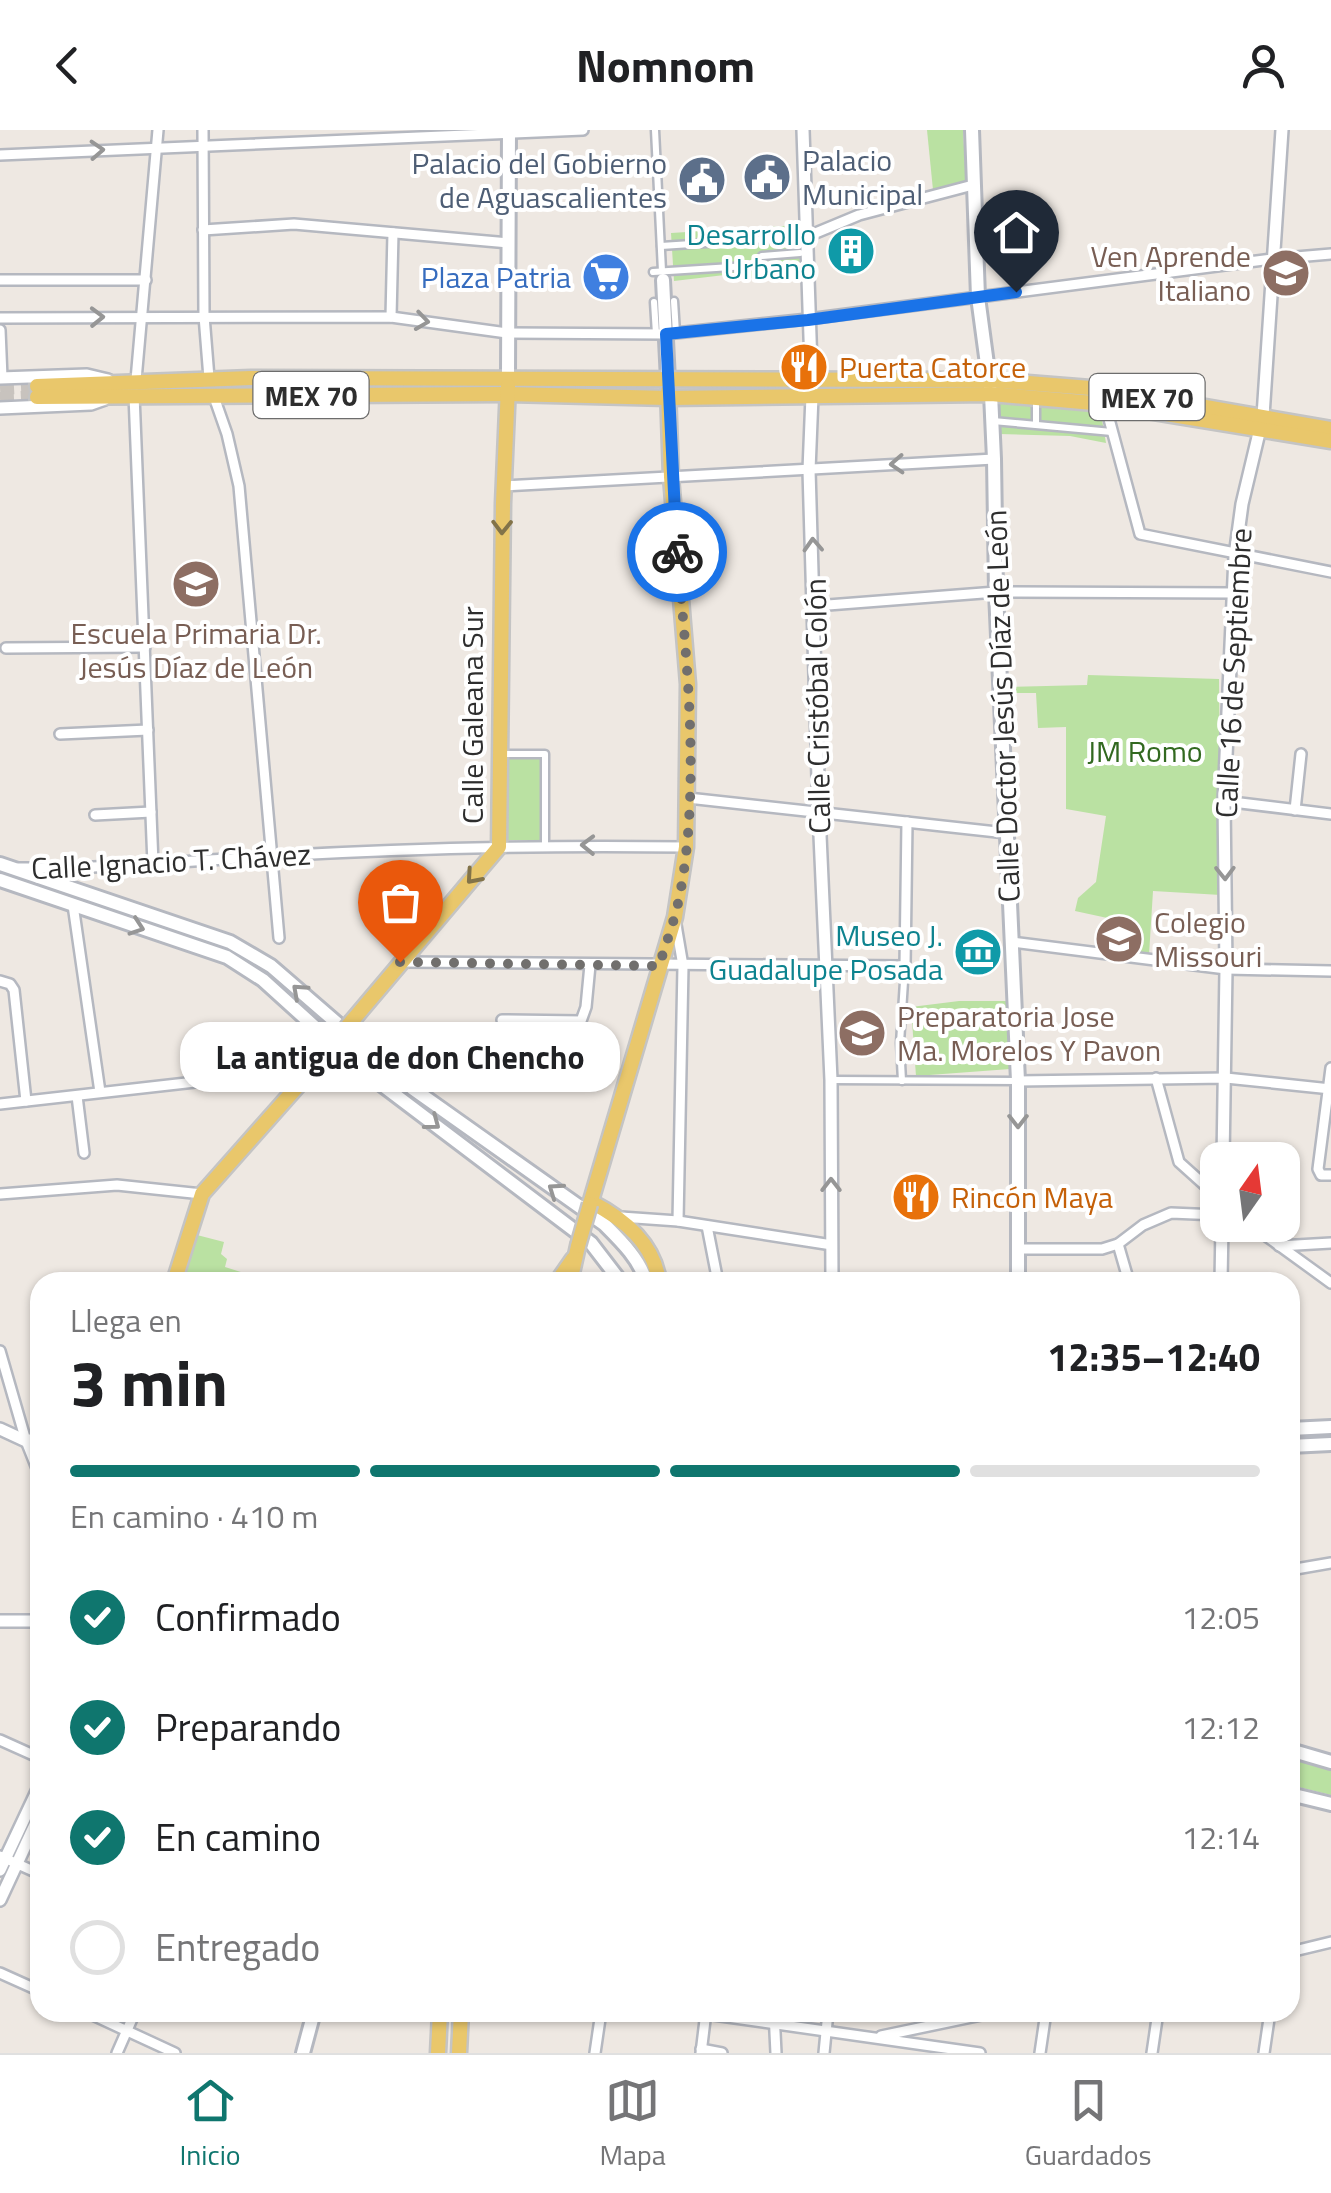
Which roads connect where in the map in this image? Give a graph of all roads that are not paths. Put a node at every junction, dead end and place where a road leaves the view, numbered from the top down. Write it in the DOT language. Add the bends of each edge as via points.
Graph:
graph roads {
  1 [pos="158,130"];
  2 [pos="202,130"];
  3 [pos="583,130"];
  4 [pos="655,130"];
  5 [pos="803,130"];
  6 [pos="972,130"];
  7 [pos="1282,130"];
  8 [pos="510,133"];
  9 [pos="156,147"];
  10 [pos="201,147"];
  11 [pos="0,155"];
  12 [pos="973,186"];
  13 [pos="203,230"];
  14 [pos="393,232"];
  15 [pos="803,237"];
  16 [pos="509,242"];
  17 [pos="661,246"];
  18 [pos="800,253"];
  19 [pos="1331,254"];
  20 [pos="1272,259"];
  21 [pos="659,274"];
  22 [pos="0,280"];
  23 [pos="146,280"];
  24 [pos="978,296"];
  25 [pos="654,302"];
  26 [pos="674,302"];
  27 [pos="204,316"];
  28 [pos="142,317"];
  29 [pos="391,317"];
  30 [pos="0,318"];
  31 [pos="808,320"];
  32 [pos="0,330"];
  33 [pos="507,333"];
  34 [pos="666,333"];
  35 [pos="508,376"];
  36 [pos="1,378"];
  37 [pos="208,378"];
  38 [pos="812,379"];
  39 [pos="668,380"];
  40 [pos="990,387"];
  41 [pos="113,388"];
  42 [pos="135,388"];
  43 [pos="37,392"];
  44 [pos="212,394"];
  45 [pos="508,394"];
  46 [pos="812,396"];
  47 [pos="668,398"];
  48 [pos="1036,403"];
  49 [pos="1104,404"];
  50 [pos="0,408"];
  51 [pos="992,421"];
  52 [pos="1036,423"];
  53 [pos="1262,423"];
  54 [pos="1331,429"];
  55 [pos="1112,432"];
  56 [pos="1331,441"];
  57 [pos="994,458"];
  58 [pos="809,470"];
  59 [pos="671,477"];
  60 [pos="503,486"];
  61 [pos="1235,556"];
  62 [pos="1331,572"];
  63 [pos="996,592"];
  64 [pos="1234,593"];
  65 [pos="816,606"];
  66 [pos="145,647"];
  67 [pos="6,648"];
  68 [pos="148,730"];
  69 [pos="60,734"];
  70 [pos="500,754"];
  71 [pos="1301,754"];
  72 [pos="688,798"];
  73 [pos="1224,801"];
  74 [pos="1294,810"];
  75 [pos="151,812"];
  76 [pos="819,813"];
  77 [pos="1331,814"];
  78 [pos="95,815"];
  79 [pos="907,822"];
  80 [pos="1006,834"];
  81 [pos="545,845"];
  82 [pos="499,846"];
  83 [pos="686,847"];
  84 [pos="272,856"];
  85 [pos="0,864"];
  86 [pos="153,864"];
  87 [pos="15,868"];
  88 [pos="6,881"];
  89 [pos="1,894"];
  90 [pos="73,905"];
  91 [pos="675,917"];
  92 [pos="279,938"];
  93 [pos="1012,942"];
  94 [pos="400,962"];
  95 [pos="590,965"];
  96 [pos="659,966"];
  97 [pos="682,966"];
  98 [pos="905,966"];
  99 [pos="827,968"];
  100 [pos="1226,969"];
  101 [pos="1331,971"];
  102 [pos="5,982"];
  103 [pos="502,1020"];
  104 [pos="1331,1068"];
  105 [pos="1156,1078"];
  106 [pos="1226,1078"];
  107 [pos="204,1080"];
  108 [pos="831,1080"];
  109 [pos="902,1081"];
  110 [pos="1018,1081"];
  111 [pos="1330,1089"];
  112 [pos="100,1092"];
  113 [pos="77,1096"];
  114 [pos="26,1101"];
  115 [pos="0,1104"];
  116 [pos="1224,1142"];
  117 [pos="84,1154"];
  118 [pos="1331,1175"];
  119 [pos="1200,1182"];
  120 [pos="0,1194"];
  121 [pos="202,1194"];
  122 [pos="591,1203"];
  123 [pos="1200,1214"];
  124 [pos="621,1218"];
  125 [pos="678,1221"];
  126 [pos="707,1226"];
  127 [pos="1222,1242"];
  128 [pos="1273,1242"];
  129 [pos="1331,1243"];
  130 [pos="1118,1244"];
  131 [pos="832,1245"];
  132 [pos="1278,1246"];
  133 [pos="1019,1249"];
  134 [pos="577,1250"];
  135 [pos="177,1272"];
  136 [pos="563,1272"];
  137 [pos="572,1272"];
  138 [pos="613,1272"];
  139 [pos="643,1272"];
  140 [pos="658,1272"];
  141 [pos="716,1272"];
  142 [pos="832,1272"];
  143 [pos="1018,1272"];
  144 [pos="1126,1272"];
  145 [pos="1222,1272"];
  146 [pos="1331,1283"];
  147 [pos="0,1351"];
  148 [pos="1331,1427"];
  149 [pos="1300,1429"];
  150 [pos="0,1430"];
  151 [pos="30,1440"];
  152 [pos="26,1441"];
  153 [pos="1331,1444"];
  154 [pos="1300,1446"];
  155 [pos="30,1451"];
  156 [pos="1331,1563"];
  157 [pos="1300,1568"];
  158 [pos="0,1620"];
  159 [pos="30,1621"];
  160 [pos="0,1740"];
  161 [pos="1300,1753"];
  162 [pos="30,1754"];
  163 [pos="1331,1762"];
  164 [pos="1300,1796"];
  165 [pos="1331,1804"];
  166 [pos="30,1807"];
  167 [pos="30,1828"];
  168 [pos="6,1862"];
  169 [pos="30,1870"];
  170 [pos="0,1900"];
  171 [pos="1331,1942"];
  172 [pos="1300,1950"];
  173 [pos="0,1973"];
  174 [pos="30,1986"];
  175 [pos="108,2022"];
  176 [pos="131,2022"];
  177 [pos="311,2022"];
  178 [pos="440,2022"];
  179 [pos="461,2022"];
  180 [pos="600,2022"];
  181 [pos="705,2022"];
  182 [pos="774,2022"];
  183 [pos="789,2022"];
  184 [pos="828,2022"];
  185 [pos="949,2022"];
  186 [pos="1045,2022"];
  187 [pos="1157,2022"];
  188 [pos="1269,2022"];
  189 [pos="127,2031"];
  190 [pos="828,2032"];
  191 [pos="874,2038"];
  192 [pos="930,2050"];
  193 [pos="701,2051"];
  194 [pos="116,2053"];
  195 [pos="175,2053"];
  196 [pos="303,2053"];
  197 [pos="438,2053"];
  198 [pos="459,2053"];
  199 [pos="595,2053"];
  200 [pos="722,2053"];
  201 [pos="776,2053"];
  202 [pos="824,2053"];
  203 [pos="980,2053"];
  204 [pos="1040,2053"];
  205 [pos="1152,2053"];
  206 [pos="1264,2053"];
  1 -- 9 [label="street"];
  2 -- 10 [label="street"];
  3 -- 8 [label="street"];
  4 -- 17 [label="street"];
  5 -- 15 [label="street, Calle Cristóbal Colón"];
  6 -- 12 [label="main road, Calle Doctor Jesús Díaz de León"];
  7 -- 20 [label="street, Calle 16 de Septiembre"];
  8 -- 10 [label="street"];
  8 -- 16 [label="main road"];
  9 -- 10 [label="street"];
  11 -- 9 [label="street, one-way"];
  9 -- 23 [label="street"];
  10 -- 13 [label="street"];
  12 -- 15 [label="street"];
  12 -- 24 [label="main road, Calle Doctor Jesús Díaz de León"];
  13 -- 14 [label="street" via="294,224"];
  13 -- 27 [label="street"];
  14 -- 16 [label="street"];
  14 -- 29 [label="street"];
  15 -- 17 [label="street"];
  15 -- 31 [label="street, Calle Cristóbal Colón"];
  16 -- 33 [label="main road"];
  17 -- 21 [label="street"];
  18 -- 21 [label="street"];
  19 -- 20 [label="street"];
  20 -- 24 [label="street"];
  20 -- 53 [label="street, Calle 16 de Septiembre"];
  21 -- 34 [label="main road"];
  22 -- 23 [label="street"];
  23 -- 28 [label="street"];
  24 -- 31 [label="street"];
  24 -- 40 [label="main road, Calle Doctor Jesús Díaz de León"];
  25 -- 34 [label="street"];
  26 -- 34 [label="street"];
  27 -- 28 [label="street"];
  27 -- 29 [label="street"];
  27 -- 37 [label="street"];
  30 -- 28 [label="street, one-way"];
  28 -- 42 [label="street"];
  29 -- 33 [label="street, one-way"];
  31 -- 34 [label="street"];
  31 -- 38 [label="street, Calle Cristóbal Colón"];
  32 -- 36 [label="street"];
  33 -- 34 [label="street"];
  33 -- 35 [label="main road"];
  34 -- 39 [label="main road"];
  35 -- 37 [label="main road, MEX 70"];
  35 -- 39 [label="main road, MEX 70"];
  35 -- 45 [label="main road, Calle Galeana Sur"];
  36 -- 41 [label="street, MEX 70" via="86,375"];
  37 -- 42 [label="main road, MEX 70"];
  38 -- 39 [label="main road, MEX 70"];
  38 -- 40 [label="main road, MEX 70"];
  38 -- 46 [label="street, Calle Cristóbal Colón"];
  39 -- 47 [label="main road"];
  40 -- 46 [label="main road, MEX 70"];
  40 -- 49 [label="main road, MEX 70"];
  40 -- 51 [label="main road, Calle Doctor Jesús Díaz de León"];
  40 -- 53 [label="main road, MEX 70" via="1103,389"];
  41 -- 42 [label="main road, MEX 70"];
  41 -- 43 [label="main road, MEX 70"];
  41 -- 50 [label="street, MEX 70" via="90,404"];
  42 -- 44 [label="main road, MEX 70"];
  42 -- 66 [label="street"];
  44 -- 45 [label="main road, MEX 70"];
  44 -- 84 [label="street" via="239,486"];
  45 -- 47 [label="main road, MEX 70"];
  45 -- 60 [label="main road, Calle Galeana Sur"];
  46 -- 47 [label="main road, MEX 70"];
  46 -- 58 [label="street, Calle Cristóbal Colón"];
  47 -- 59 [label="main road"];
  48 -- 52 [label="street"];
  49 -- 53 [label="main road, MEX 70"];
  49 -- 55 [label="street"];
  51 -- 52 [label="street"];
  51 -- 57 [label="main road, Calle Doctor Jesús Díaz de León"];
  52 -- 55 [label="street"];
  53 -- 54 [label="main road, MEX 70"];
  53 -- 56 [label="main road, MEX 70"];
  53 -- 61 [label="street, Calle 16 de Septiembre"];
  55 -- 61 [label="street" via="1140,534"];
  57 -- 58 [label="street, one-way"];
  57 -- 63 [label="main road, Calle Doctor Jesús Díaz de León"];
  58 -- 59 [label="street"];
  65 -- 58 [label="street, Calle Cristóbal Colón, one-way"];
  59 -- 60 [label="street"];
  59 -- 72 [label="main road" via="688,684"];
  60 -- 70 [label="main road, Calle Galeana Sur, one-way"];
  61 -- 62 [label="street"];
  61 -- 64 [label="street, Calle 16 de Septiembre"];
  63 -- 64 [label="street"];
  63 -- 65 [label="street"];
  63 -- 80 [label="main road, Calle Doctor Jesús Díaz de León"];
  64 -- 73 [label="street, Calle 16 de Septiembre"];
  65 -- 76 [label="street, Calle Cristóbal Colón"];
  66 -- 67 [label="street"];
  66 -- 68 [label="street"];
  68 -- 69 [label="street"];
  68 -- 75 [label="street"];
  70 -- 81 [label="street" via="545,754"];
  70 -- 82 [label="main road, Calle Galeana Sur"];
  71 -- 74 [label="street"];
  72 -- 76 [label="street"];
  72 -- 83 [label="main road"];
  73 -- 74 [label="street"];
  73 -- 100 [label="street, Calle 16 de Septiembre, one-way"];
  74 -- 77 [label="street"];
  75 -- 78 [label="street"];
  75 -- 86 [label="street"];
  76 -- 79 [label="street"];
  76 -- 99 [label="street, Calle Cristóbal Colón"];
  79 -- 80 [label="street"];
  79 -- 98 [label="street"];
  80 -- 93 [label="main road, Calle Doctor Jesús Díaz de León"];
  81 -- 82 [label="street, Calle Ignacio T. Chávez"];
  83 -- 81 [label="street, Calle Ignacio T. Chávez, one-way"];
  82 -- 84 [label="street, Calle Ignacio T. Chávez"];
  82 -- 94 [label="main road, Calle Galeana Sur, one-way"];
  83 -- 91 [label="main road"];
  84 -- 86 [label="street, Calle Ignacio T. Chávez"];
  84 -- 92 [label="street"];
  85 -- 87 [label="main road"];
  86 -- 87 [label="street, Calle Ignacio T. Chávez"];
  139 -- 87 [label="main road, one-way" via="604,1224 412,1088 271,966 230,942"];
  88 -- 89 [label="street"];
  88 -- 90 [label="main road"];
  90 -- 112 [label="street"];
  90 -- 138 [label="main road, one-way" via="227,958 263,980 361,1069 591,1243"];
  91 -- 96 [label="main road"];
  91 -- 97 [label="street"];
  93 -- 100 [label="street"];
  93 -- 110 [label="main road, Calle Doctor Jesús Díaz de León"];
  94 -- 95 [label="street"];
  94 -- 121 [label="main road, Calle Galeana Sur, bridge"];
  95 -- 96 [label="street"];
  95 -- 103 [label="street" via="581,1021"];
  96 -- 97 [label="street"];
  96 -- 122 [label="main road"];
  97 -- 99 [label="street"];
  97 -- 125 [label="street"];
  98 -- 99 [label="street"];
  98 -- 109 [label="street"];
  99 -- 108 [label="street, Calle Cristóbal Colón"];
  100 -- 101 [label="street"];
  100 -- 106 [label="street, Calle 16 de Septiembre"];
  102 -- 114 [label="street" via="14,990"];
  104 -- 111 [label="street"];
  105 -- 106 [label="street"];
  105 -- 110 [label="street"];
  105 -- 119 [label="street" via="1178,1162"];
  106 -- 111 [label="street"];
  106 -- 116 [label="street, Calle 16 de Septiembre"];
  107 -- 112 [label="street"];
  108 -- 109 [label="street"];
  131 -- 108 [label="street, Calle Cristóbal Colón, one-way"];
  109 -- 110 [label="street"];
  110 -- 133 [label="main road, Calle Doctor Jesús Díaz de León, one-way"];
  111 -- 118 [label="street" via="1318,1169"];
  112 -- 113 [label="street"];
  113 -- 114 [label="street"];
  113 -- 117 [label="street"];
  114 -- 115 [label="street"];
  120 -- 121 [label="street" via="118,1186"];
  121 -- 135 [label="main road, Calle Galeana Sur"];
  122 -- 124 [label="main road"];
  122 -- 134 [label="main road, bridge"];
  123 -- 130 [label="street" via="1171,1213"];
  124 -- 125 [label="street"];
  124 -- 140 [label="main road" via="646,1245"];
  125 -- 126 [label="street"];
  126 -- 131 [label="street"];
  126 -- 141 [label="street"];
  127 -- 145 [label="street"];
  128 -- 132 [label="street"];
  129 -- 132 [label="street"];
  130 -- 133 [label="street"];
  130 -- 144 [label="street"];
  131 -- 142 [label="street, Calle Cristóbal Colón"];
  132 -- 146 [label="street"];
  133 -- 143 [label="main road, Calle Doctor Jesús Díaz de León"];
  134 -- 136 [label="main road"];
  134 -- 137 [label="main road"];
  147 -- 152 [label="street"];
  148 -- 149 [label="main road"];
  150 -- 152 [label="street"];
  151 -- 152 [label="street"];
  152 -- 155 [label="street"];
  153 -- 154 [label="main road"];
  156 -- 157 [label="street"];
  158 -- 159 [label="street"];
  160 -- 162 [label="street"];
  161 -- 163 [label="main road"];
  164 -- 165 [label="main road"];
  166 -- 168 [label="street"];
  167 -- 168 [label="street"];
  168 -- 169 [label="street"];
  168 -- 170 [label="street"];
  171 -- 172 [label="street"];
  173 -- 174 [label="street"];
  175 -- 189 [label="street"];
  176 -- 189 [label="street"];
  177 -- 196 [label="main road"];
  178 -- 197 [label="main road"];
  179 -- 198 [label="main road"];
  180 -- 199 [label="street"];
  181 -- 193 [label="street"];
  182 -- 201 [label="street"];
  183 -- 190 [label="street"];
  184 -- 190 [label="street"];
  185 -- 191 [label="street"];
  186 -- 204 [label="street"];
  187 -- 205 [label="street"];
  188 -- 206 [label="street"];
  189 -- 194 [label="street"];
  189 -- 195 [label="street"];
  190 -- 191 [label="street"];
  190 -- 202 [label="street"];
  191 -- 192 [label="street"];
  192 -- 203 [label="street"];
  193 -- 200 [label="street"];
}
